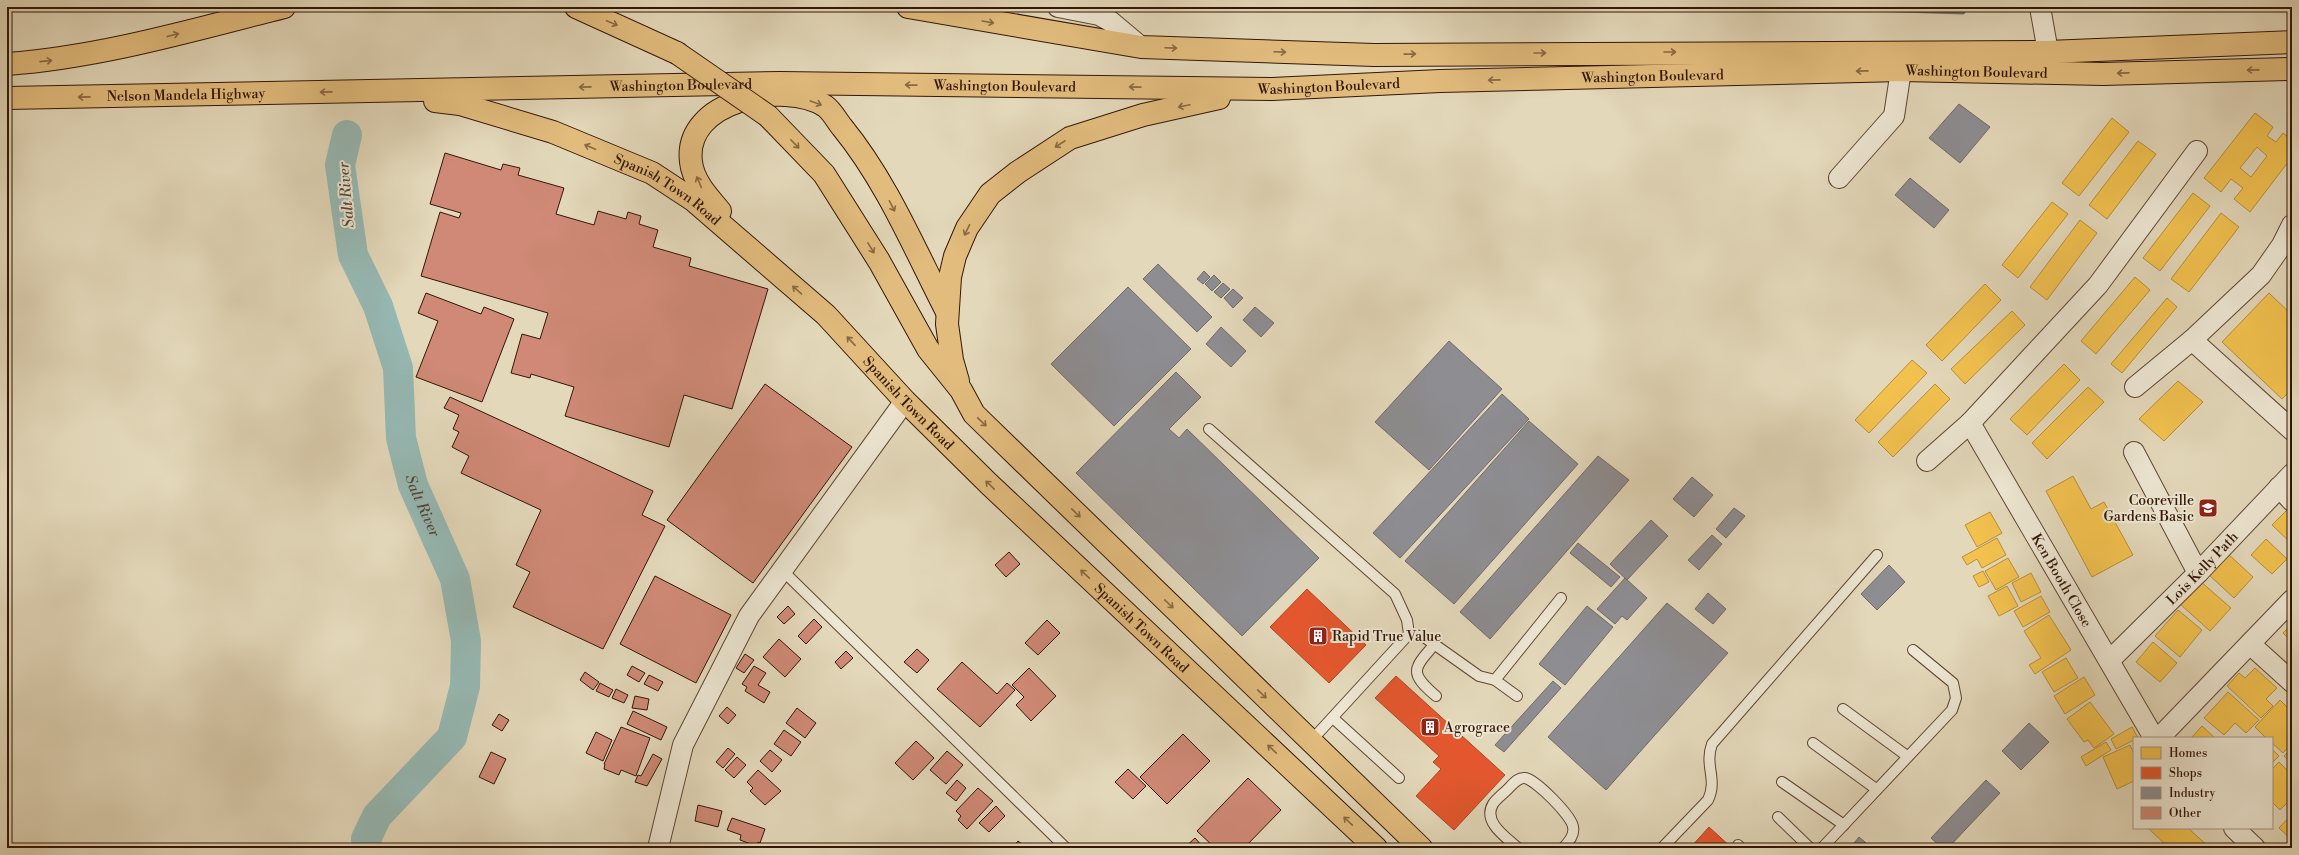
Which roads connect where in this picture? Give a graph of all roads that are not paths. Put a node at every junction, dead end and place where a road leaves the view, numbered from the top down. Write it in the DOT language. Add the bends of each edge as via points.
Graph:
graph roads {
  1 [pos="284,7"];
  2 [pos="576,7"];
  3 [pos="908,7"];
  4 [pos="1058,7"];
  5 [pos="2040,7"];
  6 [pos="2292,42"];
  7 [pos="1141,48"];
  8 [pos="2048,52"];
  9 [pos="7,64"];
  10 [pos="2292,69"];
  11 [pos="1901,70"];
  12 [pos="1272,89"];
  13 [pos="365,92"];
  14 [pos="7,98"];
  15 [pos="2197,151"];
  16 [pos="1839,178"];
  17 [pos="2292,226"];
  18 [pos="758,256"];
  19 [pos="947,312"];
  20 [pos="2192,340"];
  21 [pos="2135,388"];
  22 [pos="961,390"];
  23 [pos="905,401"];
  24 [pos="1970,423"];
  25 [pos="1209,429"];
  26 [pos="2292,430"];
  27 [pos="2134,452"];
  28 [pos="1927,461"];
  29 [pos="2288,487"];
  30 [pos="1877,555"];
  31 [pos="782,570"];
  32 [pos="2198,573"];
  33 [pos="1561,598"];
  34 [pos="2292,600"];
  35 [pos="1409,634"];
  36 [pos="2250,644"];
  37 [pos="1434,645"];
  38 [pos="1913,650"];
  39 [pos="2110,660"];
  40 [pos="1495,680"];
  41 [pos="2292,682"];
  42 [pos="1436,696"];
  43 [pos="1517,696"];
  44 [pos="1843,709"];
  45 [pos="1333,718"];
  46 [pos="2153,737"];
  47 [pos="2160,737"];
  48 [pos="1813,743"];
  49 [pos="1317,748"];
  50 [pos="1907,756"];
  51 [pos="1301,776"];
  52 [pos="1399,778"];
  53 [pos="1782,782"];
  54 [pos="1876,789"];
  55 [pos="1778,817"];
  56 [pos="1844,825"];
  57 [pos="2235,829"];
  58 [pos="1570,846"];
  59 [pos="658,848"];
  60 [pos="1066,848"];
  61 [pos="1376,848"];
  62 [pos="1421,848"];
  63 [pos="1518,848"];
  64 [pos="1662,848"];
  65 [pos="1810,848"];
  66 [pos="1822,848"];
  67 [pos="2255,848"];
  9 -- 1 [label="highway, one-way" via="50,61 168,37"];
  2 -- 22 [label="highway, one-way, bridge" via="677,53 768,116 824,174 879,261 928,349"];
  3 -- 7 [label="highway, Washington Boulevard, one-way"];
  4 -- 7 [label="street" via="1099,15"];
  5 -- 8 [label="street"];
  6 -- 8 [label="highway, Washington Boulevard"];
  7 -- 8 [label="highway, Washington Boulevard, one-way" via="1374,55"];
  10 -- 11 [label="highway, Washington Boulevard, one-way" via="2103,74"];
  11 -- 12 [label="highway, Washington Boulevard, one-way" via="1440,81"];
  11 -- 16 [label="street" via="1894,116"];
  12 -- 13 [label="highway, Washington Boulevard, one-way" via="780,83"];
  12 -- 19 [label="highway, one-way" via="1236,94 1143,115 1070,138 1018,172 990,194 967,228 955,256"];
  13 -- 14 [label="highway, Nelson Mandela Highway, one-way"];
  18 -- 13 [label="highway, Spanish Town Road, one-way" via="692,200 652,173 560,135 460,104"];
  15 -- 24 [label="street" via="2098,285"];
  17 -- 20 [label="street" via="2261,275"];
  18 -- 19 [label="highway, one-way" via="702,190 691,163 691,148 699,129 715,110 758,95 795,95 825,107 852,140 886,193"];
  23 -- 18 [label="highway, Spanish Town Road, one-way" via="826,315"];
  19 -- 22 [label="highway" via="946,324 952,360"];
  20 -- 21 [label="street"];
  20 -- 26 [label="street"];
  22 -- 49 [label="highway, one-way" via="974,414"];
  23 -- 31 [label="street"];
  51 -- 23 [label="highway, Spanish Town Road, one-way" via="1000,494"];
  24 -- 28 [label="street"];
  24 -- 39 [label="street, Ken Booth Close"];
  25 -- 35 [label="lane" via="1395,594 1407,620"];
  27 -- 32 [label="street"];
  29 -- 32 [label="street, Lois Kelly Path"];
  30 -- 64 [label="lane" via="1712,744 1708,756 1713,790 1708,800"];
  31 -- 59 [label="street" via="749,616 683,745"];
  31 -- 60 [label="lane"];
  32 -- 39 [label="street, Lois Kelly Path"];
  33 -- 40 [label="lane"];
  34 -- 36 [label="street"];
  35 -- 37 [label="lane" via="1424,637"];
  35 -- 45 [label="lane"];
  36 -- 41 [label="street"];
  36 -- 47 [label="street"];
  37 -- 40 [label="lane" via="1479,676"];
  37 -- 42 [label="lane" via="1417,664 1417,671 1418,679"];
  38 -- 50 [label="lane" via="1953,683 1956,698 1952,710"];
  39 -- 46 [label="street, Ken Booth Close"];
  40 -- 43 [label="lane"];
  44 -- 50 [label="lane"];
  45 -- 49 [label="lane"];
  45 -- 52 [label="lane"];
  48 -- 54 [label="lane"];
  49 -- 51 [label="highway"];
  49 -- 62 [label="highway"];
  50 -- 54 [label="lane"];
  61 -- 51 [label="highway, Spanish Town Road, one-way"];
  53 -- 56 [label="lane"];
  54 -- 56 [label="lane"];
  55 -- 65 [label="lane"];
  56 -- 66 [label="lane"];
  57 -- 67 [label="street"];
  58 -- 63 [label="lane" via="1574,829 1572,820 1535,782 1525,778 1517,780 1492,804 1490,814 1493,825"];
}
